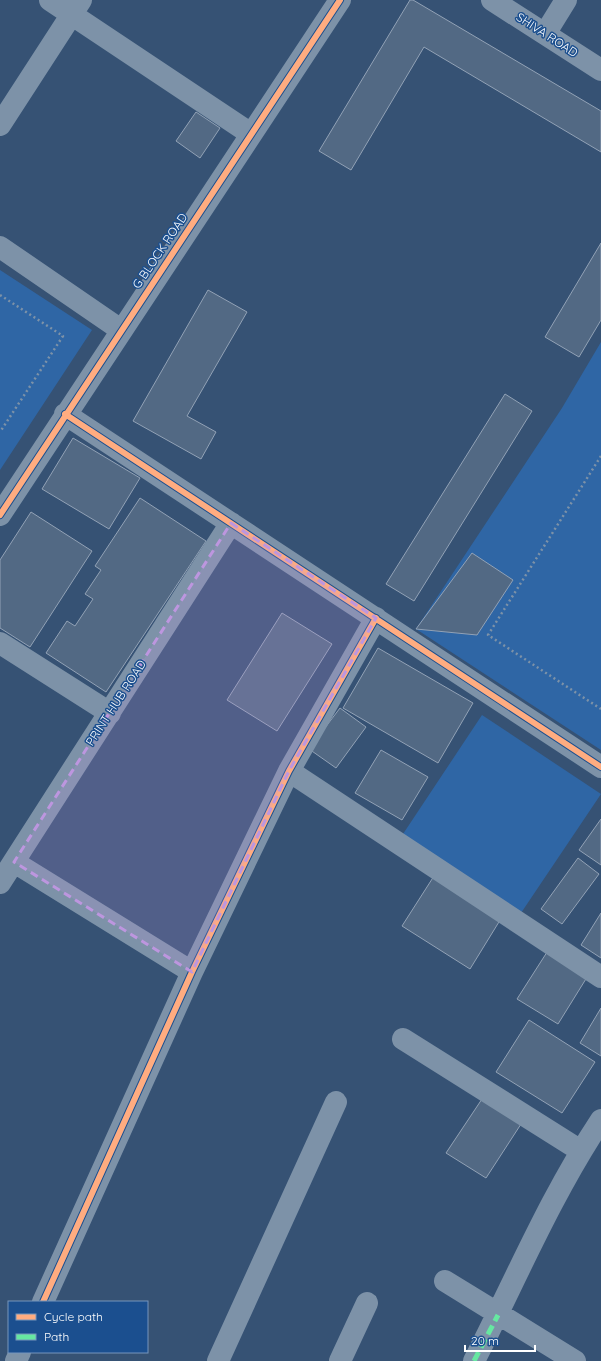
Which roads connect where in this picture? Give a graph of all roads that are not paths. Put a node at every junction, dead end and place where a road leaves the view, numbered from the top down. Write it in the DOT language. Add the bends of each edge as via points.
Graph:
graph roads {
  1 [pos="50,0"];
  2 [pos="340,0"];
  3 [pos="492,0"];
  4 [pos="566,0"];
  5 [pos="76,7"];
  6 [pos="545,34"];
  7 [pos="601,70"];
  8 [pos="0,125"];
  9 [pos="251,134"];
  10 [pos="0,247"];
  11 [pos="121,330"];
  12 [pos="65,414"];
  13 [pos="0,514"];
  14 [pos="231,523"];
  15 [pos="376,618"];
  16 [pos="0,643"];
  17 [pos="110,713"];
  18 [pos="601,766"];
  19 [pos="289,771"];
  20 [pos="14,862"];
  21 [pos="0,884"];
  22 [pos="192,972"];
  23 [pos="601,977"];
  24 [pos="403,1039"];
  25 [pos="336,1102"];
  26 [pos="601,1120"];
  27 [pos="581,1151"];
  28 [pos="445,1281"];
  29 [pos="43,1301"];
  30 [pos="367,1304"];
  31 [pos="498,1315"];
  32 [pos="218,1361"];
  33 [pos="340,1361"];
  34 [pos="474,1361"];
  35 [pos="575,1361"];
  1 -- 5 [label="street"];
  2 -- 9 [label="street, G BLOCK ROAD"];
  3 -- 6 [label="street, SHIVA ROAD"];
  4 -- 6 [label="street"];
  5 -- 8 [label="street"];
  5 -- 9 [label="street"];
  6 -- 7 [label="street, SHIVA ROAD"];
  9 -- 11 [label="street, G BLOCK ROAD"];
  10 -- 11 [label="street"];
  11 -- 12 [label="street, G BLOCK ROAD"];
  12 -- 13 [label="street, G BLOCK ROAD"];
  12 -- 14 [label="street"];
  14 -- 15 [label="street"];
  14 -- 17 [label="street, PRINT HUB ROAD"];
  15 -- 18 [label="street"];
  15 -- 19 [label="street"];
  16 -- 17 [label="street"];
  17 -- 20 [label="street, PRINT HUB ROAD"];
  19 -- 22 [label="street"];
  19 -- 23 [label="street"];
  20 -- 21 [label="street, PRINT HUB ROAD"];
  20 -- 22 [label="street"];
  22 -- 29 [label="street"];
  24 -- 27 [label="street"];
  25 -- 32 [label="street"];
  26 -- 27 [label="street"];
  27 -- 31 [label="street" via="530,1244"];
  28 -- 31 [label="street"];
  30 -- 33 [label="street"];
  31 -- 34 [label="street"];
  31 -- 35 [label="street"];
}
